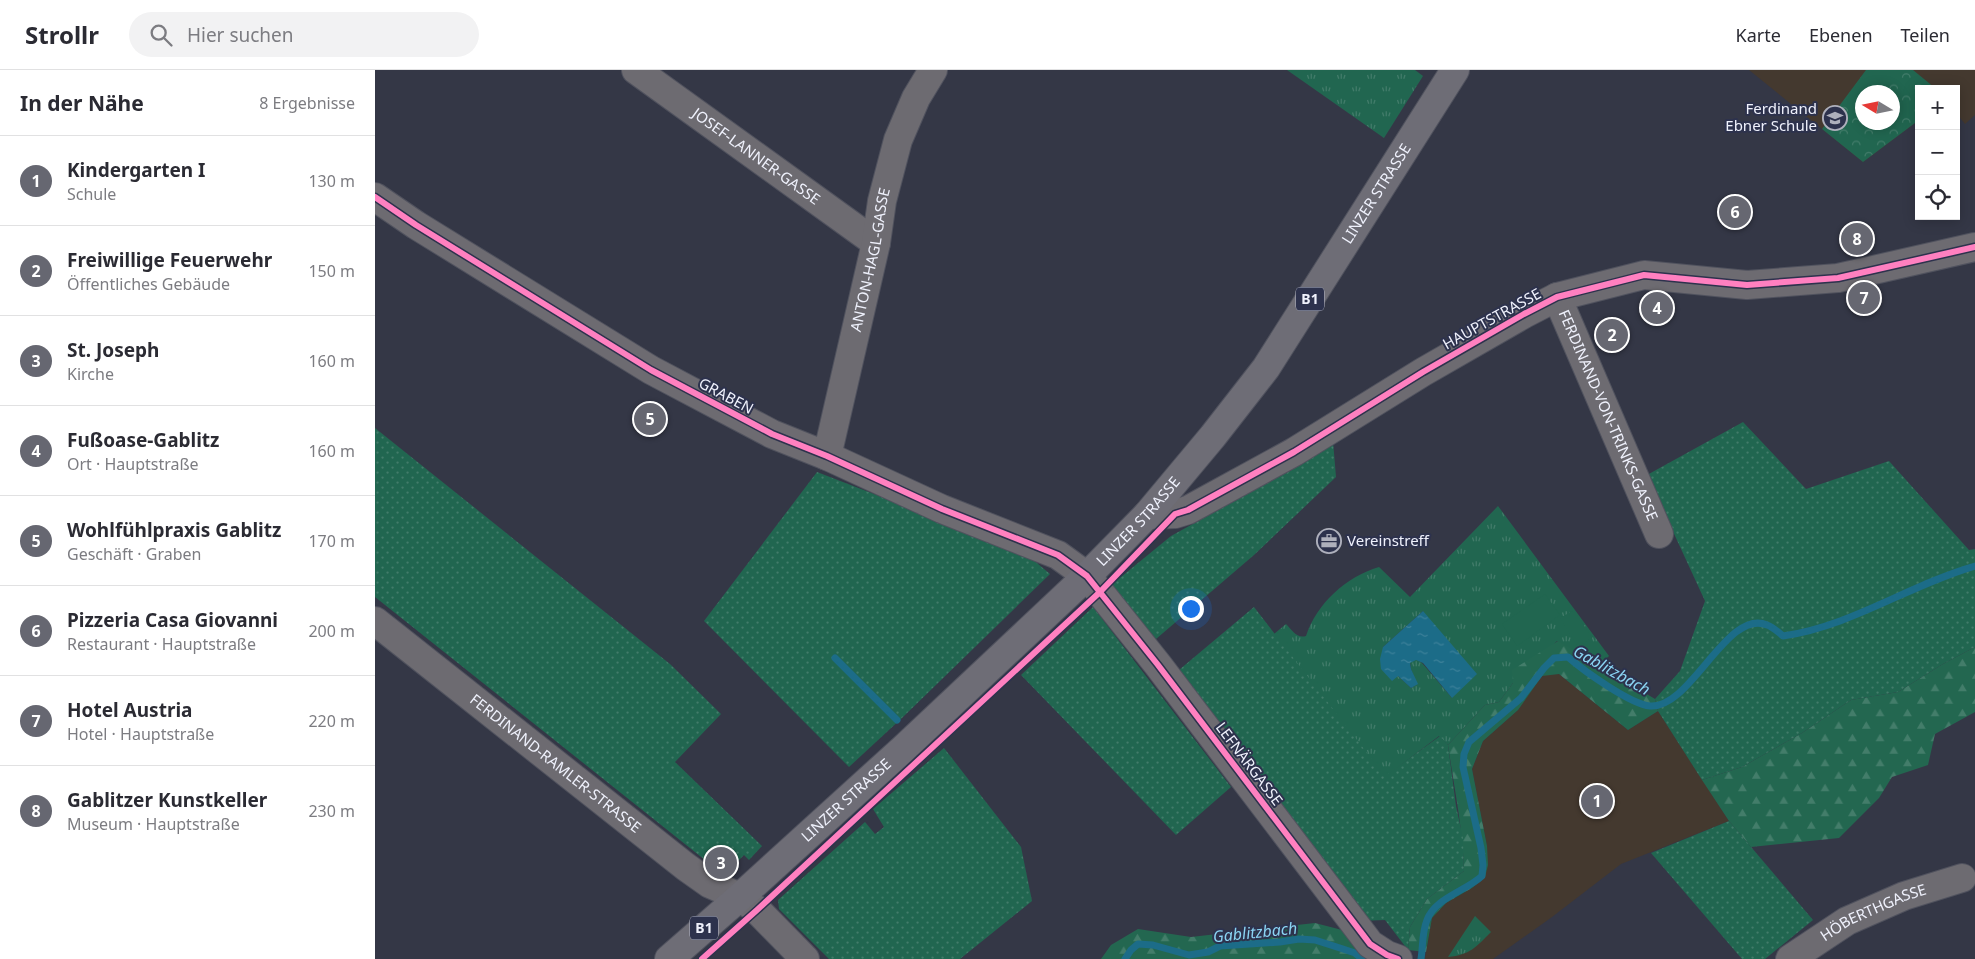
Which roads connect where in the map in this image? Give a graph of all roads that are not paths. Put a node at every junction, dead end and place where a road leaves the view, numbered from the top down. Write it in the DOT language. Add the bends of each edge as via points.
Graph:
graph roads {
  1 [pos="636,70"];
  2 [pos="933,70"];
  3 [pos="1455,70"];
  4 [pos="375,197"];
  5 [pos="875,243"];
  6 [pos="1975,247"];
  7 [pos="1557,297"];
  8 [pos="827,456"];
  9 [pos="1147,514"];
  10 [pos="1659,534"];
  11 [pos="1087,576"];
  12 [pos="375,621"];
  13 [pos="1962,878"];
  14 [pos="740,897"];
  15 [pos="669,959"];
  16 [pos="805,959"];
  17 [pos="1398,959"];
  18 [pos="1791,959"];
  1 -- 5 [label="street, JOSEF-LANNER-GASSE"];
  2 -- 5 [label="street, ANTON-HAGL-GASSE" via="916,98 898,140 882,200"];
  3 -- 9 [label="main road, LINZER STRASSE / B1" via="1266,368"];
  4 -- 8 [label="street, GRABEN" via="416,226 647,368 772,434"];
  5 -- 8 [label="street, ANTON-HAGL-GASSE"];
  6 -- 7 [label="street, HAUPTSTRASSE" via="1838,278 1747,285 1644,275"];
  7 -- 9 [label="street, HAUPTSTRASSE" via="1423,372 1294,452 1188,510 1175,514"];
  7 -- 10 [label="street, FERDINAND-VON-TRINKS-GASSE"];
  8 -- 11 [label="street, GRABEN" via="942,509 1058,555"];
  9 -- 11 [label="main road, LINZER STRASSE / B1"];
  11 -- 14 [label="main road, LINZER STRASSE / B1"];
  11 -- 17 [label="street, LEFNÄRGASSE" via="1158,664 1370,944"];
  12 -- 14 [label="street, FERDINAND-RAMLER-STRASSE" via="685,867 710,884"];
  13 -- 18 [label="street, HÖBERTHGASSE" via="1904,896 1847,921"];
  14 -- 15 [label="main road, LINZER STRASSE / B1"];
  14 -- 16 [label="street, FERDINAND-RAMLER-STRASSE"];
}
